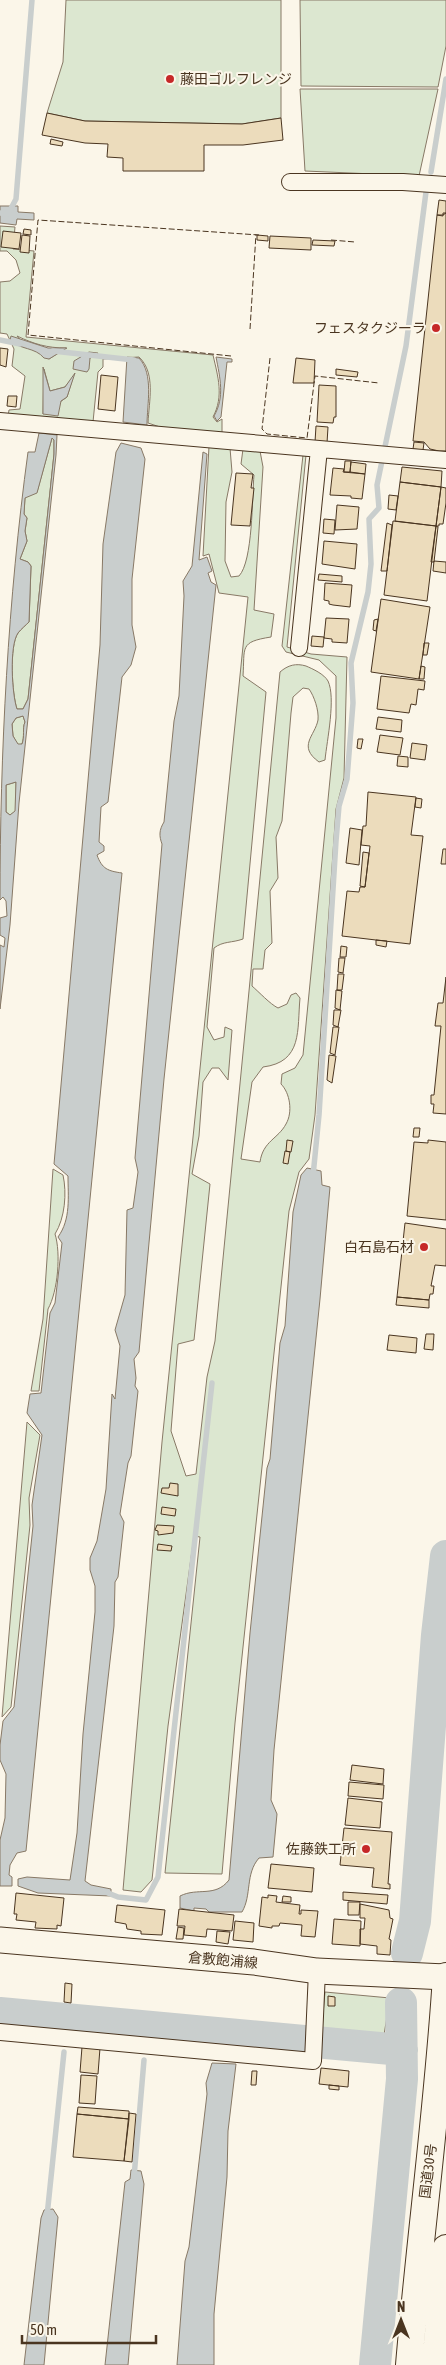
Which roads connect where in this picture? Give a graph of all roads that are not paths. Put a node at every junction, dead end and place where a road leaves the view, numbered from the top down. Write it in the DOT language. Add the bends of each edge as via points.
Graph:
graph roads {
  1 [pos="290,182"];
  2 [pos="446,186"];
  3 [pos="0,421"];
  4 [pos="319,449"];
  5 [pos="446,460"];
  6 [pos="298,648"];
  7 [pos="0,1940"];
  8 [pos="317,1972"];
  9 [pos="446,1977"];
  10 [pos="0,2032"];
  11 [pos="446,2248"];
  12 [pos="409,2365"];
  13 [pos="434,2365"];
  1 -- 2 [label="street" via="403,182"];
  3 -- 4 [label="street"];
  4 -- 5 [label="street"];
  4 -- 6 [label="street"];
  7 -- 8 [label="main road, 倉敷飽浦線" via="254,1962"];
  8 -- 9 [label="main road, 倉敷飽浦線"];
  8 -- 10 [label="street" via="313,2061"];
  9 -- 12 [label="highway, 国道30号"];
  11 -- 13 [label="highway"];
}
